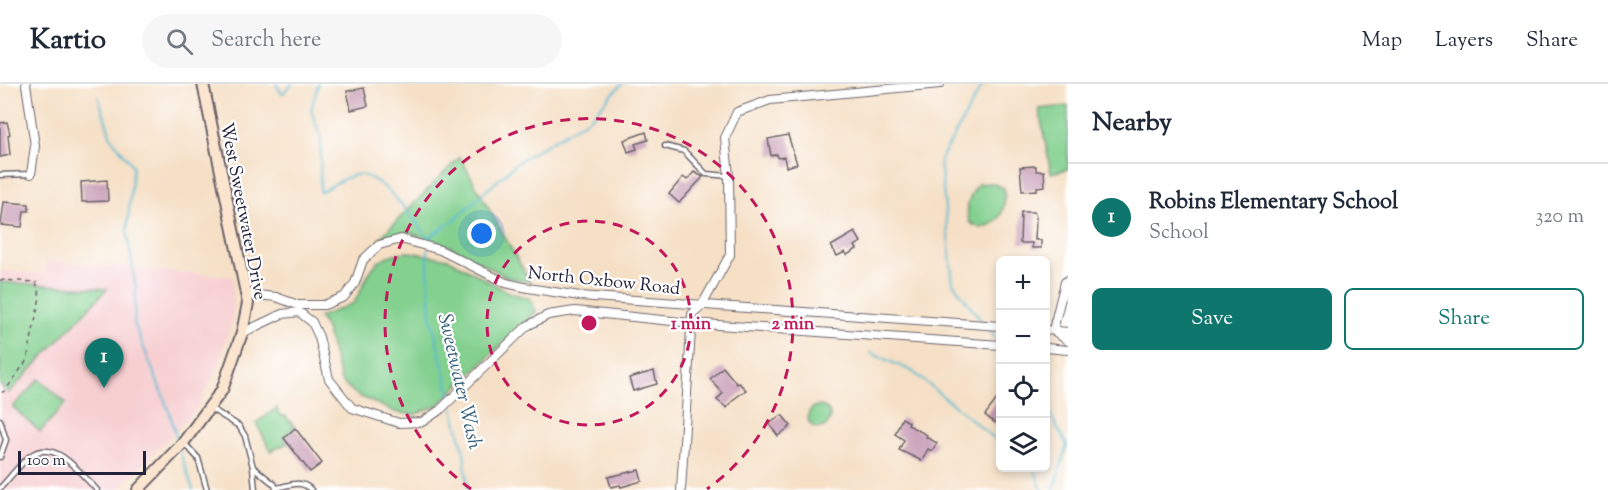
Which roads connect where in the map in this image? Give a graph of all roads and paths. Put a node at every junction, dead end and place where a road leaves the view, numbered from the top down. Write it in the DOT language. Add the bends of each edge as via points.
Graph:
graph roads {
  1 [pos="26,84"];
  2 [pos="203,84"];
  3 [pos="939,84"];
  4 [pos="665,146"];
  5 [pos="31,174"];
  6 [pos="0,175"];
  7 [pos="729,176"];
  8 [pos="0,280"];
  9 [pos="1068,280"];
  10 [pos="246,294"];
  11 [pos="702,305"];
  12 [pos="691,323"];
  13 [pos="996,326"];
  14 [pos="1050,327"];
  15 [pos="1050,330"];
  16 [pos="1050,331"];
  17 [pos="1068,332"];
  18 [pos="242,333"];
  19 [pos="1068,341"];
  20 [pos="996,345"];
  21 [pos="1050,348"];
  22 [pos="1068,350"];
  23 [pos="0,393"];
  24 [pos="209,408"];
  25 [pos="0,420"];
  26 [pos="183,443"];
  27 [pos="0,457"];
  28 [pos="253,467"];
  29 [pos="0,488"];
  30 [pos="277,489"];
  31 [pos="97,490"];
  32 [pos="138,490"];
  33 [pos="207,490"];
  34 [pos="255,490"];
  35 [pos="311,490"];
  36 [pos="681,490"];
  1 -- 5 [label="street" via="35,146"];
  2 -- 10 [label="street, West Sweetwater Drive"];
  3 -- 7 [label="street" via="770,100 737,112 725,138"];
  4 -- 7 [label="lane" via="684,151 706,174"];
  5 -- 6 [label="lane"];
  7 -- 11 [label="street" via="730,255"];
  8 -- 23 [label="path" via="36,282 40,297 27,360"];
  9 -- 14 [label="street"];
  10 -- 11 [label="street, North Oxbow Road" via="276,297 298,305 324,305 344,297 355,283 363,260 379,245 401,239 440,250 506,283 528,288"];
  10 -- 18 [label="street, West Sweetwater Drive"];
  11 -- 12 [label="street" via="692,314"];
  11 -- 13 [label="street, North Oxbow Road"];
  12 -- 18 [label="street, North Oxbow Road" via="575,311 549,315 527,326 440,410 422,422 399,423 352,408 328,379 319,337 312,322 299,312 282,314"];
  12 -- 20 [label="street, North Oxbow Road"];
  12 -- 36 [label="street"];
  15 -- 17 [label="street"];
  16 -- 19 [label="street"];
  18 -- 24 [label="street, West Sweetwater Drive" via="222,390"];
  21 -- 22 [label="street"];
  24 -- 26 [label="street, West Sweetwater Drive"];
  24 -- 28 [label="lane" via="239,426"];
  25 -- 27 [label="lane" via="6,440"];
  26 -- 32 [label="street, West Sweetwater Drive"];
  26 -- 33 [label="lane" via="198,458"];
  28 -- 30 [label="lane"];
  28 -- 34 [label="lane"];
  29 -- 31 [label="lane" via="32,454 43,451 57,452"];
  30 -- 35 [label="lane" via="301,483"];
}
